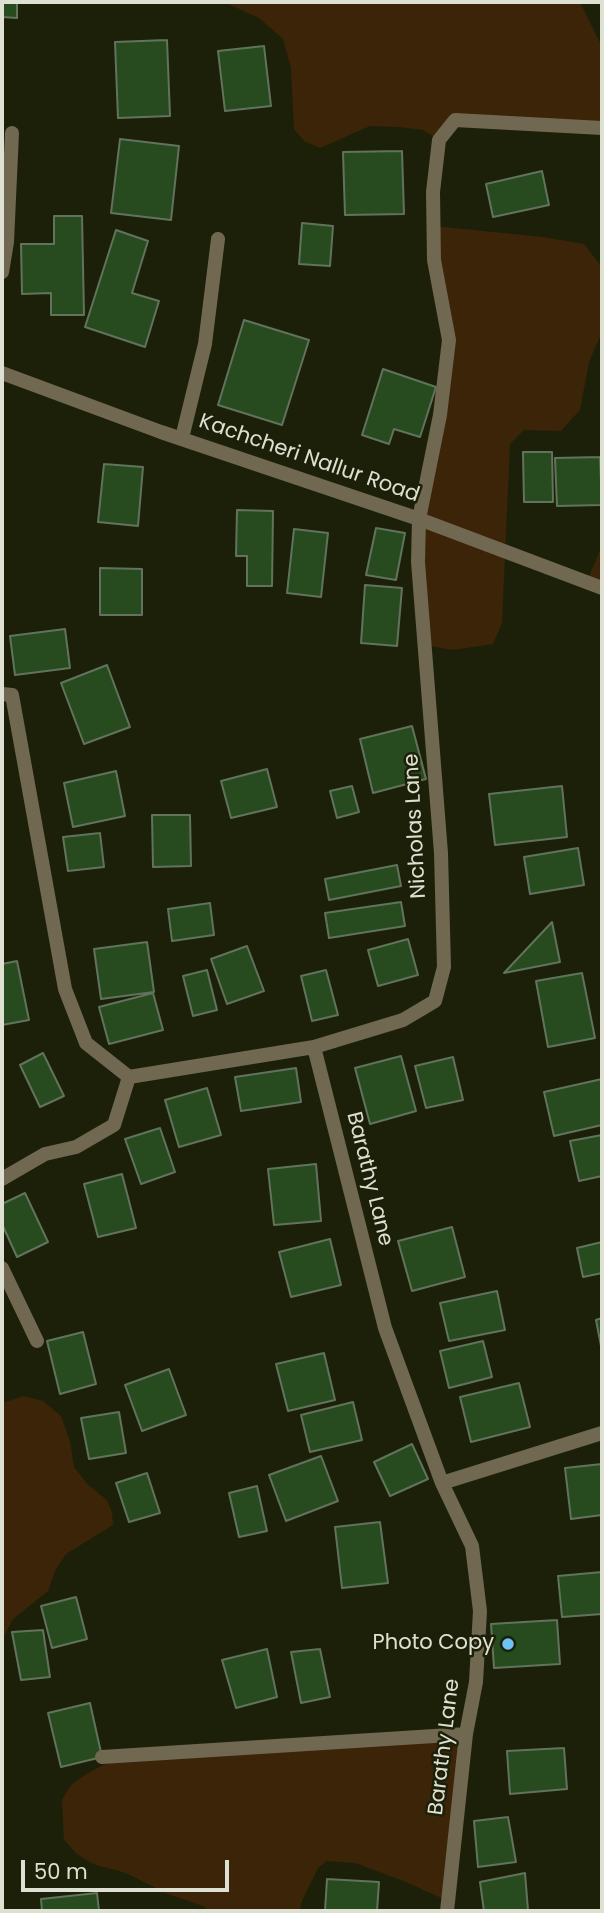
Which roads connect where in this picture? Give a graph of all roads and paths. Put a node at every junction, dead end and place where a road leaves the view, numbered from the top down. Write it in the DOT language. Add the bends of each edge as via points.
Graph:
graph roads {
  1 [pos="602,128"];
  2 [pos="12,133"];
  3 [pos="218,239"];
  4 [pos="2,272"];
  5 [pos="2,373"];
  6 [pos="182,438"];
  7 [pos="419,519"];
  8 [pos="602,588"];
  9 [pos="2,694"];
  10 [pos="314,1047"];
  11 [pos="129,1077"];
  12 [pos="2,1179"];
  13 [pos="2,1268"];
  14 [pos="37,1341"];
  15 [pos="602,1433"];
  16 [pos="442,1483"];
  17 [pos="466,1734"];
  18 [pos="102,1757"];
  19 [pos="446,1911"];
  1 -- 7 [label="street, Nicholas Lane" via="455,120 439,140 433,192 434,260 449,340 440,415"];
  2 -- 4 [label="street"];
  3 -- 6 [label="street" via="205,344"];
  5 -- 6 [label="street, Kachcheri Nallur Road"];
  6 -- 7 [label="street, Kachcheri Nallur Road"];
  7 -- 8 [label="street, Kachcheri Nallur Road"];
  7 -- 10 [label="street, Nicholas Lane" via="444,967 435,1001 404,1020"];
  9 -- 11 [label="street" via="12,695 65,989 86,1043"];
  10 -- 11 [label="street"];
  10 -- 16 [label="street, Barathy Lane" via="386,1328"];
  11 -- 12 [label="street" via="114,1125 76,1147 45,1154"];
  13 -- 14 [label="street"];
  15 -- 16 [label="street"];
  16 -- 17 [label="street, Barathy Lane" via="472,1546 480,1611 476,1682"];
  17 -- 18 [label="street"];
  17 -- 19 [label="street, Barathy Lane"];
}
